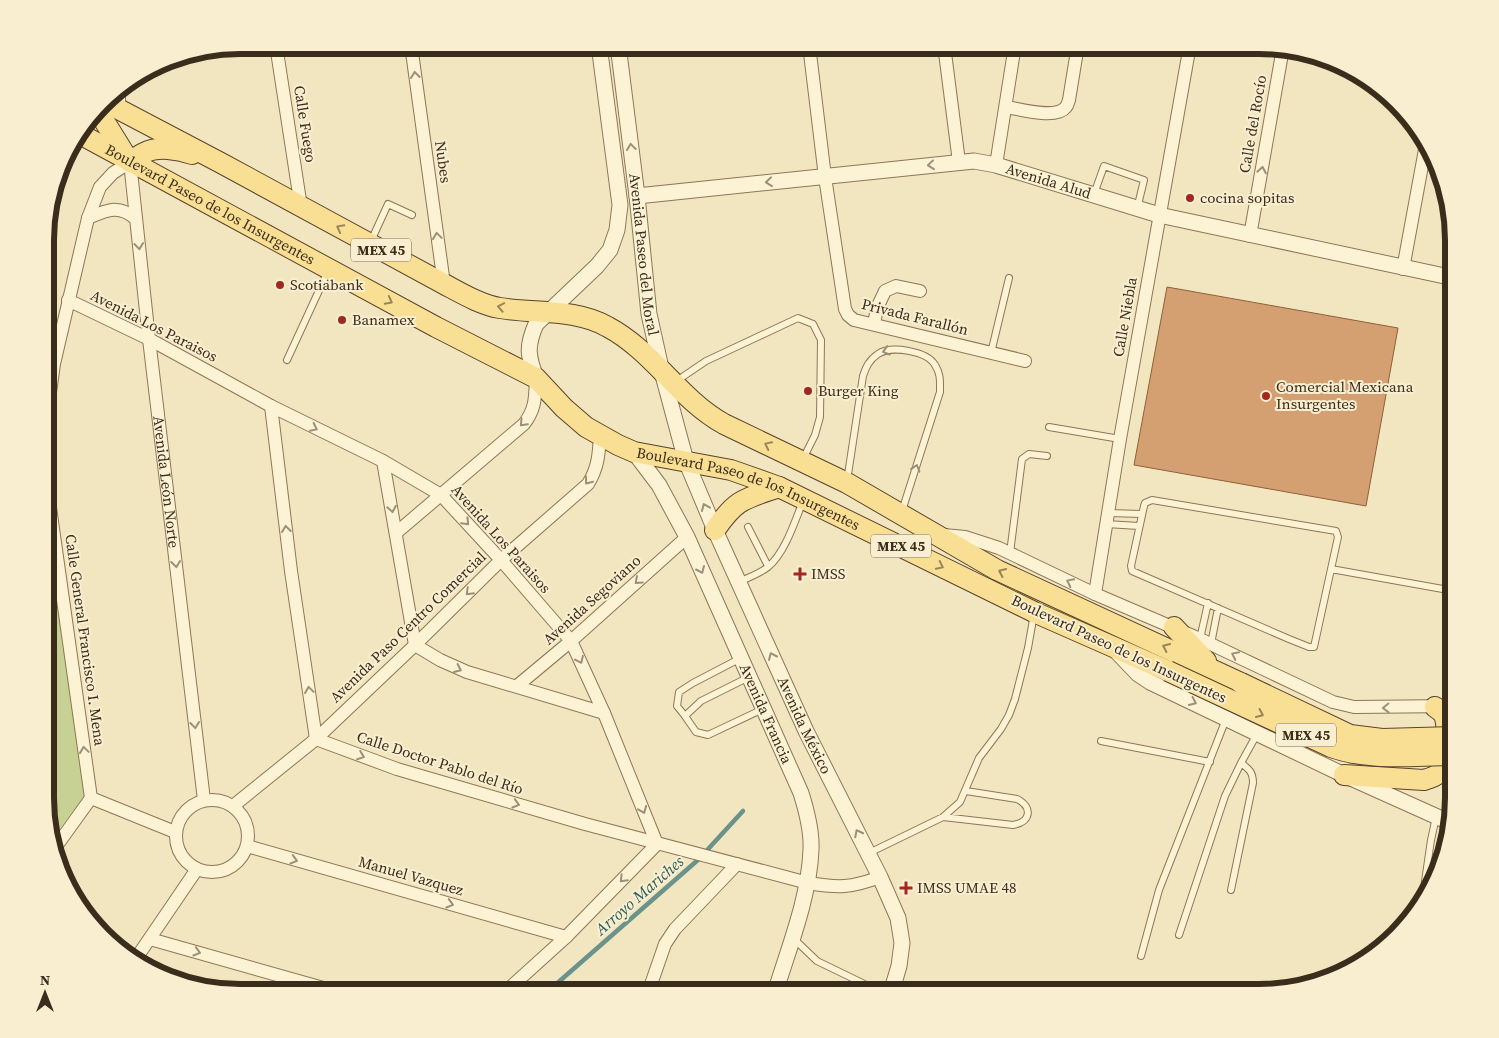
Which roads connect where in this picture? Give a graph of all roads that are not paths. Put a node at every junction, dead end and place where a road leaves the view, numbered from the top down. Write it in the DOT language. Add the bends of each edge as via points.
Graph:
graph roads {
  1 [pos="277,54"];
  2 [pos="412,54"];
  3 [pos="600,54"];
  4 [pos="619,54"];
  5 [pos="810,54"];
  6 [pos="945,54"];
  7 [pos="1014,54"];
  8 [pos="1077,54"];
  9 [pos="1188,54"];
  10 [pos="1282,55"];
  11 [pos="115,101"];
  12 [pos="1006,107"];
  13 [pos="101,116"];
  14 [pos="85,137"];
  15 [pos="1424,154"];
  16 [pos="130,162"];
  17 [pos="958,162"];
  18 [pos="221,163"];
  19 [pos="996,165"];
  20 [pos="825,177"];
  21 [pos="1093,195"];
  22 [pos="637,196"];
  23 [pos="301,207"];
  24 [pos="1137,208"];
  25 [pos="412,215"];
  26 [pos="1159,216"];
  27 [pos="88,218"];
  28 [pos="136,219"];
  29 [pos="1250,236"];
  30 [pos="370,244"];
  31 [pos="1403,268"];
  32 [pos="328,269"];
  33 [pos="1445,276"];
  34 [pos="1008,278"];
  35 [pos="444,284"];
  36 [pos="920,291"];
  37 [pos="68,300"];
  38 [pos="549,311"];
  39 [pos="874,324"];
  40 [pos="148,339"];
  41 [pos="991,353"];
  42 [pos="287,360"];
  43 [pos="1025,361"];
  44 [pos="54,364"];
  45 [pos="668,375"];
  46 [pos="536,378"];
  47 [pos="271,406"];
  48 [pos="1049,427"];
  49 [pos="600,435"];
  50 [pos="1120,439"];
  51 [pos="634,452"];
  52 [pos="1047,456"];
  53 [pos="384,461"];
  54 [pos="686,461"];
  55 [pos="802,461"];
  56 [pos="847,483"];
  57 [pos="779,487"];
  58 [pos="441,495"];
  59 [pos="804,499"];
  60 [pos="1142,514"];
  61 [pos="901,515"];
  62 [pos="1107,519"];
  63 [pos="1139,526"];
  64 [pos="748,527"];
  65 [pos="715,530"];
  66 [pos="396,533"];
  67 [pos="934,534"];
  68 [pos="54,536"];
  69 [pos="687,537"];
  70 [pos="1010,553"];
  71 [pos="501,560"];
  72 [pos="768,566"];
  73 [pos="1331,569"];
  74 [pos="738,582"];
  75 [pos="1445,589"];
  76 [pos="1096,594"];
  77 [pos="1208,604"];
  78 [pos="1218,608"];
  79 [pos="1034,612"];
  80 [pos="1174,627"];
  81 [pos="571,641"];
  82 [pos="1206,641"];
  83 [pos="416,645"];
  84 [pos="1111,646"];
  85 [pos="741,658"];
  86 [pos="1215,670"];
  87 [pos="749,677"];
  88 [pos="517,686"];
  89 [pos="1444,706"];
  90 [pos="764,709"];
  91 [pos="604,713"];
  92 [pos="685,716"];
  93 [pos="1227,718"];
  94 [pos="1445,719"];
  95 [pos="1258,733"];
  96 [pos="1445,737"];
  97 [pos="1445,738"];
  98 [pos="316,739"];
  99 [pos="1101,741"];
  100 [pos="1445,755"];
  101 [pos="1210,762"];
  102 [pos="1241,763"];
  103 [pos="1344,775"];
  104 [pos="966,791"];
  105 [pos="91,798"];
  106 [pos="204,800"];
  107 [pos="233,806"];
  108 [pos="943,817"];
  109 [pos="1436,817"];
  110 [pos="1444,820"];
  111 [pos="175,832"];
  112 [pos="59,842"];
  113 [pos="657,844"];
  114 [pos="247,846"];
  115 [pos="868,854"];
  116 [pos="737,864"];
  117 [pos="197,870"];
  118 [pos="880,877"];
  119 [pos="1425,882"];
  120 [pos="808,883"];
  121 [pos="1231,890"];
  122 [pos="1179,936"];
  123 [pos="566,937"];
  124 [pos="792,937"];
  125 [pos="150,939"];
  126 [pos="139,955"];
  127 [pos="1141,956"];
  128 [pos="309,984"];
  129 [pos="514,984"];
  130 [pos="651,984"];
  131 [pos="778,984"];
  132 [pos="864,984"];
  133 [pos="894,984"];
  1 -- 23 [label="street, Calle Fuego"];
  35 -- 2 [label="street, Nubes, one-way"];
  3 -- 38 [label="street, Avenida Paseo del Moral" via="620,205 617,230 610,250 597,266"];
  22 -- 4 [label="street, Avenida Paseo del Moral, one-way"];
  5 -- 20 [label="street, Privada Farallón"];
  6 -- 17 [label="street"];
  7 -- 12 [label="street"];
  8 -- 12 [label="street" via="1066,108 1049,114"];
  9 -- 26 [label="street, Calle Niebla"];
  29 -- 10 [label="street, Calle del Rocío, one-way"];
  11 -- 18 [label="main road, Boulevard Paseo de los Insurgentes / MEX 45"];
  12 -- 19 [label="street"];
  13 -- 16 [label="main road"];
  14 -- 16 [label="main road, Boulevard Paseo de los Insurgentes / MEX 45"];
  15 -- 31 [label="street"];
  16 -- 18 [label="main road" via="144,152 173,150"];
  16 -- 27 [label="street" via="100,187"];
  16 -- 28 [label="street, Avenida León Norte"];
  16 -- 32 [label="main road, Boulevard Paseo de los Insurgentes / MEX 45"];
  17 -- 19 [label="street, Avenida Alud"];
  17 -- 20 [label="street, Avenida Alud, one-way"];
  18 -- 23 [label="main road, Boulevard Paseo de los Insurgentes / MEX 45"];
  19 -- 21 [label="street, Avenida Alud"];
  20 -- 22 [label="street, Avenida Alud, one-way"];
  20 -- 39 [label="street, Privada Farallón" via="846,309 854,320"];
  21 -- 24 [label="street, Avenida Alud"];
  21 -- 24 [label="lane" via="1104,166 1144,180"];
  22 -- 45 [label="street, Avenida Paseo del Moral" via="649,314"];
  30 -- 23 [label="main road, Boulevard Paseo de los Insurgentes / MEX 45, one-way"];
  24 -- 26 [label="street, Avenida Alud"];
  25 -- 30 [label="lane" via="388,204"];
  26 -- 29 [label="street, Avenida Alud"];
  26 -- 50 [label="street, Calle Niebla"];
  27 -- 28 [label="street" via="121,210"];
  27 -- 37 [label="street"];
  28 -- 40 [label="street, Avenida León Norte, one-way"];
  29 -- 31 [label="street, Avenida Alud"];
  30 -- 35 [label="main road, Boulevard Paseo de los Insurgentes / MEX 45"];
  31 -- 33 [label="street, Avenida Alud"];
  32 -- 42 [label="lane"];
  32 -- 46 [label="main road, Boulevard Paseo de los Insurgentes / MEX 45, one-way"];
  34 -- 41 [label="lane"];
  38 -- 35 [label="main road, Boulevard Paseo de los Insurgentes / MEX 45, one-way" via="497,308"];
  36 -- 39 [label="street" via="896,286 885,291"];
  37 -- 40 [label="street, Avenida Los Paraisos"];
  37 -- 44 [label="street"];
  38 -- 45 [label="main road, Boulevard Paseo de los Insurgentes / MEX 45" via="607,326"];
  38 -- 46 [label="street, Avenida Paseo del Moral" via="536,324 531,336 529,359"];
  39 -- 41 [label="street, Privada Farallón"];
  40 -- 47 [label="street, Avenida Los Paraisos"];
  40 -- 106 [label="street, Avenida León Norte, one-way"];
  41 -- 43 [label="street, Privada Farallón"];
  45 -- 54 [label="street, Avenida Paseo del Moral"];
  55 -- 45 [label="main road, Boulevard Paseo de los Insurgentes / MEX 45, one-way" via="706,414"];
  45 -- 55 [label="lane" via="798,318 813,324 821,340 820,417"];
  46 -- 49 [label="main road, Boulevard Paseo de los Insurgentes / MEX 45" via="564,408"];
  46 -- 58 [label="street, one-way" via="535,404 524,424"];
  47 -- 53 [label="street, Avenida Los Paraisos, one-way"];
  98 -- 47 [label="street, one-way"];
  48 -- 50 [label="lane"];
  49 -- 51 [label="main road, Boulevard Paseo de los Insurgentes / MEX 45"];
  49 -- 71 [label="street, Avenida Paso Centro Comercial, one-way" via="598,460 588,484"];
  50 -- 62 [label="street, Calle Niebla"];
  51 -- 54 [label="main road, Boulevard Paseo de los Insurgentes / MEX 45"];
  51 -- 69 [label="street, Avenida Francia" via="659,485"];
  52 -- 70 [label="lane" via="1029,454 1022,459"];
  53 -- 58 [label="street, Avenida Los Paraisos"];
  53 -- 66 [label="street, one-way"];
  54 -- 57 [label="main road, Boulevard Paseo de los Insurgentes / MEX 45" via="732,470"];
  65 -- 54 [label="street, Avenida México, one-way"];
  55 -- 56 [label="main road, Boulevard Paseo de los Insurgentes / MEX 45"];
  56 -- 61 [label="main road, Boulevard Paseo de los Insurgentes / MEX 45"];
  61 -- 56 [label="lane, one-way" via="940,392 940,376 934,363 919,354 897,348 880,352 868,362 863,376"];
  57 -- 59 [label="main road, Boulevard Paseo de los Insurgentes / MEX 45"];
  57 -- 65 [label="main road" via="735,504"];
  58 -- 66 [label="street"];
  58 -- 71 [label="street, Avenida Los Paraisos, one-way"];
  59 -- 72 [label="lane" via="781,550"];
  59 -- 79 [label="main road, Boulevard Paseo de los Insurgentes / MEX 45, one-way"];
  60 -- 62 [label="lane"];
  60 -- 63 [label="lane"];
  60 -- 73 [label="lane" via="1145,503 1152,500 1333,530 1338,537"];
  61 -- 67 [label="main road, Boulevard Paseo de los Insurgentes / MEX 45"];
  62 -- 63 [label="lane"];
  62 -- 76 [label="street, Calle Niebla"];
  63 -- 77 [label="lane" via="1132,570"];
  64 -- 72 [label="lane"];
  65 -- 74 [label="street, Avenida México"];
  66 -- 83 [label="street"];
  67 -- 70 [label="street" via="965,537"];
  86 -- 67 [label="main road, Boulevard Paseo de los Insurgentes / MEX 45, one-way" via="997,570"];
  105 -- 68 [label="street, Calle General Francisco I. Mena, one-way"];
  69 -- 81 [label="street, Avenida Segoviano, one-way"];
  69 -- 85 [label="street, Avenida Francia, one-way"];
  76 -- 70 [label="street, one-way"];
  71 -- 81 [label="street, Avenida Los Paraisos"];
  71 -- 83 [label="street, Avenida Paso Centro Comercial, one-way"];
  72 -- 74 [label="lane"];
  73 -- 75 [label="lane"];
  73 -- 78 [label="lane" via="1312,648"];
  115 -- 74 [label="street, Avenida México, one-way" via="806,731"];
  76 -- 80 [label="street"];
  77 -- 78 [label="lane"];
  77 -- 82 [label="lane"];
  78 -- 82 [label="lane"];
  79 -- 84 [label="main road, Boulevard Paseo de los Insurgentes / MEX 45"];
  79 -- 104 [label="lane" via="1012,707 1001,729 978,758"];
  80 -- 82 [label="street"];
  80 -- 86 [label="main road"];
  81 -- 88 [label="street, Avenida Segoviano"];
  81 -- 91 [label="street, Avenida Los Paraisos, one-way"];
  89 -- 82 [label="street, one-way" via="1354,707 1333,702"];
  83 -- 88 [label="street, one-way" via="467,672"];
  83 -- 98 [label="street, Avenida Paso Centro Comercial"];
  84 -- 93 [label="street, one-way" via="1150,682"];
  84 -- 100 [label="main road, Boulevard Paseo de los Insurgentes / MEX 45, one-way, bridge" via="1345,752 1381,756"];
  85 -- 87 [label="street, Avenida Francia"];
  85 -- 92 [label="lane" via="679,692 677,706"];
  86 -- 96 [label="main road, Boulevard Paseo de los Insurgentes / MEX 45, bridge" via="1350,735 1382,739"];
  87 -- 90 [label="street, Avenida Francia"];
  87 -- 92 [label="lane" via="701,701"];
  88 -- 91 [label="street"];
  89 -- 94 [label="main road"];
  90 -- 92 [label="lane" via="708,735 696,732"];
  90 -- 120 [label="street, Avenida Francia" via="806,809 811,849"];
  91 -- 113 [label="street, Avenida Los Paraisos, one-way"];
  93 -- 95 [label="street"];
  93 -- 101 [label="lane"];
  95 -- 102 [label="lane"];
  95 -- 103 [label="street"];
  97 -- 103 [label="main road" via="1443,766 1433,778"];
  98 -- 107 [label="street, Avenida Paso Centro Comercial"];
  98 -- 113 [label="street, Calle Doctor Pablo del Río, one-way" via="396,769"];
  99 -- 101 [label="lane"];
  101 -- 127 [label="lane" via="1159,890"];
  102 -- 121 [label="lane" via="1250,770 1253,783"];
  102 -- 122 [label="lane" via="1225,796"];
  103 -- 109 [label="street"];
  104 -- 108 [label="lane" via="954,809"];
  104 -- 108 [label="lane" via="1017,799 1028,810 1027,818 1013,825"];
  105 -- 111 [label="street"];
  105 -- 112 [label="street"];
  106 -- 107 [label="street" via="224,801"];
  106 -- 111 [label="street" via="184,811"];
  107 -- 114 [label="street" via="247,824"];
  108 -- 115 [label="lane"];
  109 -- 110 [label="street"];
  109 -- 119 [label="lane"];
  111 -- 117 [label="street" via="180,854"];
  113 -- 116 [label="street, Calle Doctor Pablo del Río"];
  113 -- 123 [label="street, one-way"];
  114 -- 117 [label="street" via="233,866 216,872"];
  114 -- 123 [label="street, Manuel Vazquez, one-way"];
  115 -- 118 [label="street, Avenida México"];
  116 -- 120 [label="street, Calle Doctor Pablo del Río"];
  116 -- 130 [label="street" via="675,928 665,944"];
  117 -- 125 [label="street"];
  118 -- 120 [label="street, Calle Doctor Pablo del Río" via="848,887"];
  118 -- 133 [label="street, Avenida México" via="898,918 902,943"];
  120 -- 124 [label="street, Avenida Francia"];
  123 -- 129 [label="street"];
  124 -- 131 [label="street, Avenida Francia"];
  124 -- 132 [label="lane" via="817,961"];
  125 -- 126 [label="street"];
  125 -- 128 [label="street, one-way"];
}
